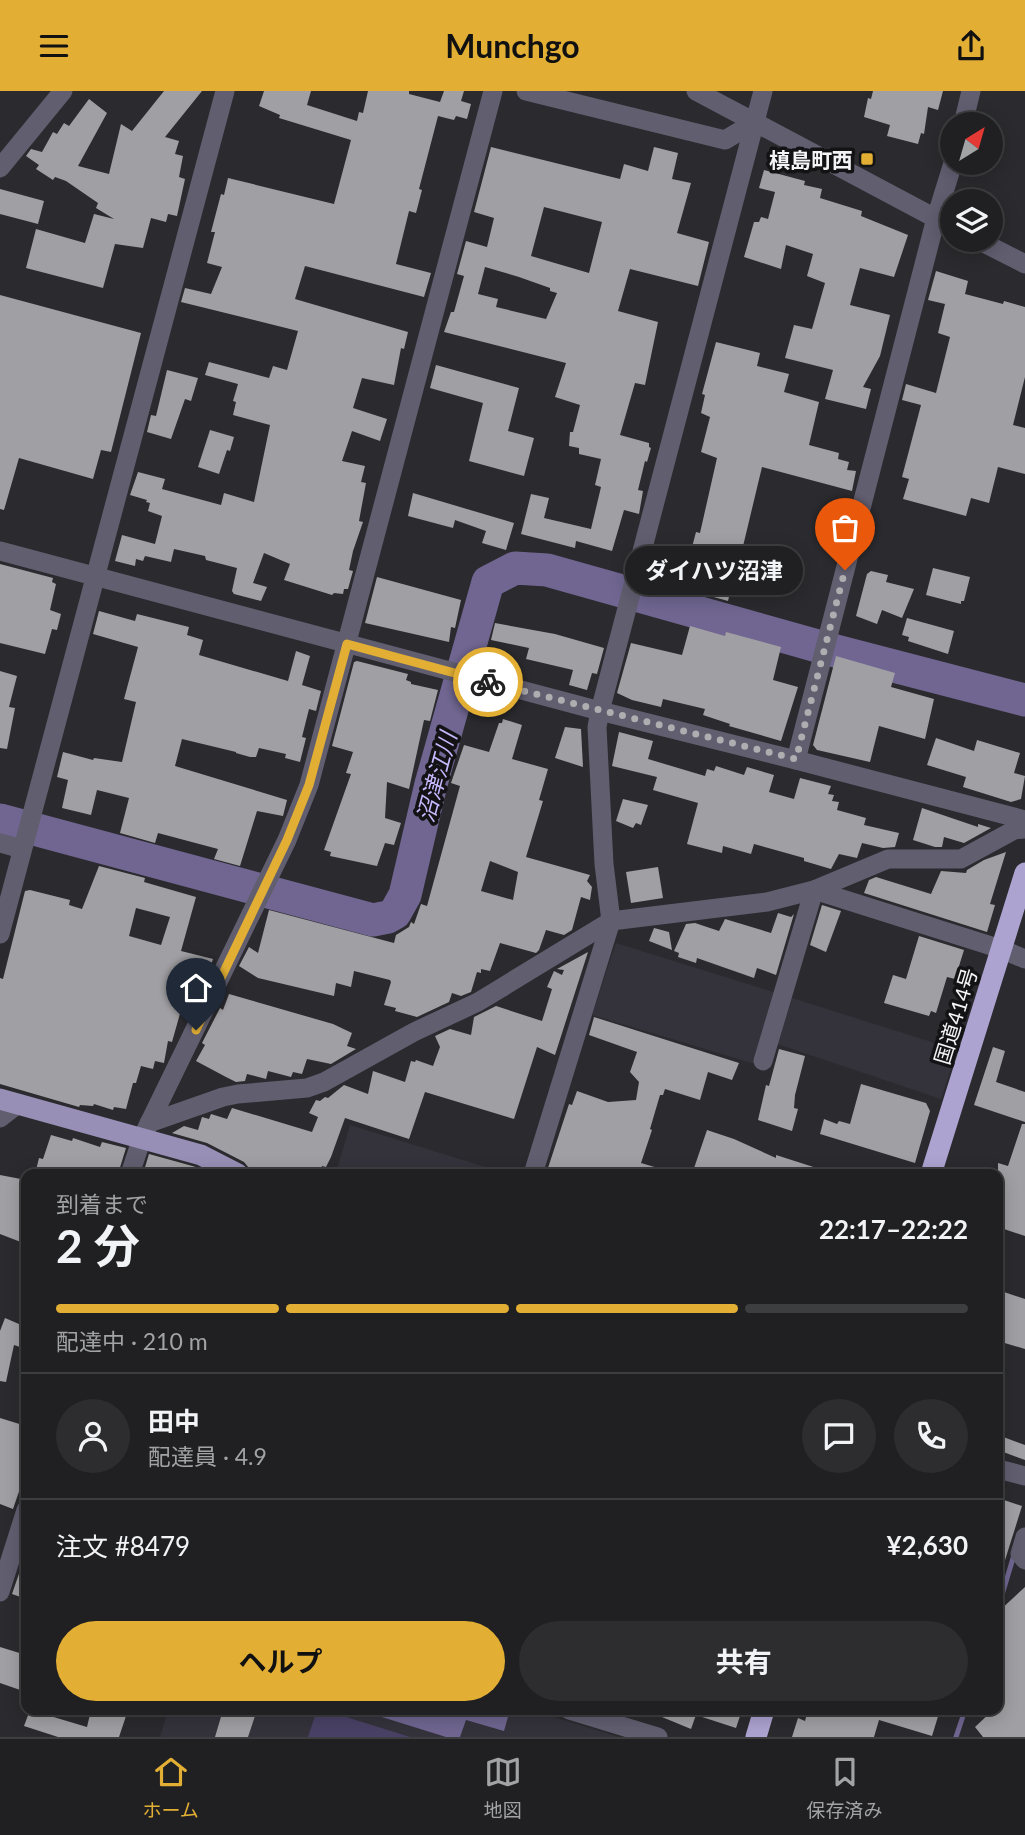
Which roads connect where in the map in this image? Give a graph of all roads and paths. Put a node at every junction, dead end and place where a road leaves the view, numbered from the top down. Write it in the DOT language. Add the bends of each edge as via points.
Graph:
graph roads {
  1 [pos="64,91"];
  2 [pos="225,91"];
  3 [pos="493,91"];
  4 [pos="526,91"];
  5 [pos="696,91"];
  6 [pos="763,91"];
  7 [pos="971,91"];
  8 [pos="966,112"];
  9 [pos="755,122"];
  10 [pos="0,168"];
  11 [pos="940,220"];
  12 [pos="940,237"];
  13 [pos="1003,251"];
  14 [pos="1023,260"];
  15 [pos="0,551"];
  16 [pos="95,577"];
  17 [pos="347,644"];
  18 [pos="600,712"];
  19 [pos="796,759"];
  20 [pos="1025,820"];
  21 [pos="1025,829"];
  22 [pos="0,843"];
  23 [pos="22,849"];
  24 [pos="1025,873"];
  25 [pos="814,890"];
  26 [pos="611,921"];
  27 [pos="0,933"];
  28 [pos="1001,949"];
  29 [pos="1025,959"];
  30 [pos="763,1061"];
  31 [pos="9,1101"];
  32 [pos="0,1118"];
  33 [pos="145,1130"];
  34 [pos="132,1169"];
  35 [pos="230,1169"];
  36 [pos="535,1169"];
  37 [pos="933,1169"];
  38 [pos="1003,1470"];
  39 [pos="1025,1476"];
  40 [pos="15,1536"];
  41 [pos="1025,1537"];
  42 [pos="1025,1560"];
  43 [pos="0,1592"];
  44 [pos="585,1715"];
  45 [pos="763,1715"];
  46 [pos="658,1737"];
  47 [pos="756,1737"];
  1 -- 10 [label="street"];
  2 -- 16 [label="street"];
  3 -- 17 [label="street"];
  4 -- 9 [label="street" via="725,140"];
  5 -- 9 [label="street"];
  6 -- 9 [label="street"];
  7 -- 8 [label="street"];
  9 -- 11 [label="street"];
  9 -- 18 [label="street"];
  12 -- 19 [label="street"];
  13 -- 14 [label="street"];
  15 -- 16 [label="street"];
  16 -- 17 [label="street"];
  16 -- 23 [label="street"];
  17 -- 18 [label="street"];
  17 -- 33 [label="street" via="309,785 287,840"];
  18 -- 19 [label="street"];
  18 -- 26 [label="street" via="601,823"];
  19 -- 20 [label="street"];
  21 -- 25 [label="street" via="1014,830 961,859 888,859"];
  22 -- 23 [label="street"];
  23 -- 27 [label="street"];
  24 -- 28 [label="highway, 国道414号"];
  25 -- 26 [label="street" via="767,902"];
  25 -- 28 [label="street"];
  25 -- 30 [label="street"];
  26 -- 33 [label="street" via="478,1002 324,1082 223,1097"];
  26 -- 36 [label="street"];
  28 -- 29 [label="street"];
  28 -- 37 [label="highway, 国道414号"];
  31 -- 32 [label="street"];
  31 -- 33 [label="main road"];
  33 -- 34 [label="street"];
  33 -- 35 [label="main road"];
  38 -- 39 [label="street"];
  40 -- 43 [label="street"];
  41 -- 42 [label="street" via="1020,1554"];
  44 -- 46 [label="street"];
  45 -- 47 [label="highway"];
}
